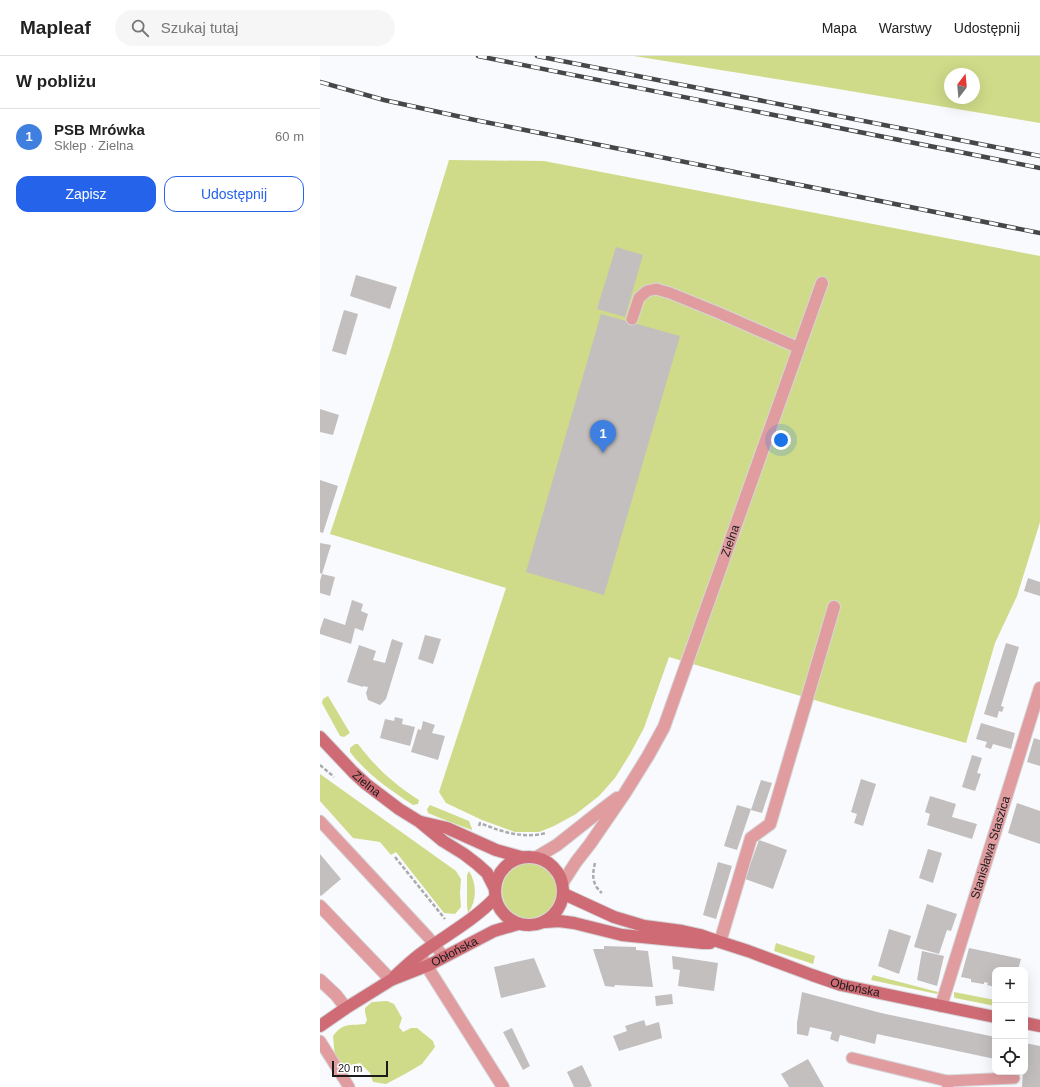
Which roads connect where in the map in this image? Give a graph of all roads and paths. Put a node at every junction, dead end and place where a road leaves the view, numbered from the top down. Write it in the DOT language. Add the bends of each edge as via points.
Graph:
graph roads {
  1 [pos="822,283"];
  2 [pos="632,320"];
  3 [pos="799,348"];
  4 [pos="834,606"];
  5 [pos="1040,688"];
  6 [pos="320,738"];
  7 [pos="625,793"];
  8 [pos="320,820"];
  9 [pos="420,822"];
  10 [pos="480,823"];
  11 [pos="550,831"];
  12 [pos="395,857"];
  13 [pos="521,857"];
  14 [pos="537,857"];
  15 [pos="598,859"];
  16 [pos="564,888"];
  17 [pos="495,893"];
  18 [pos="604,896"];
  19 [pos="320,906"];
  20 [pos="545,922"];
  21 [pos="448,923"];
  22 [pos="518,924"];
  23 [pos="720,942"];
  24 [pos="434,944"];
  25 [pos="419,955"];
  26 [pos="444,957"];
  27 [pos="427,966"];
  28 [pos="320,980"];
  29 [pos="391,980"];
  30 [pos="941,1006"];
  31 [pos="346,1008"];
  32 [pos="992,1016"];
  33 [pos="1028,1024"];
  34 [pos="320,1026"];
  35 [pos="1040,1026"];
  36 [pos="320,1041"];
  37 [pos="852,1058"];
  38 [pos="1014,1078"];
  39 [pos="948,1084"];
  40 [pos="348,1087"];
  41 [pos="503,1087"];
  1 -- 3 [label="street, Zielna"];
  2 -- 3 [label="lane" via="639,298 647,291 656,289"];
  3 -- 7 [label="street, Zielna" via="664,727"];
  4 -- 23 [label="street" via="770,824 751,838"];
  5 -- 30 [label="street, Stanisława Staszica"];
  6 -- 9 [label="street, Zielna" via="366,784"];
  7 -- 14 [label="street, Zielna" via="557,845"];
  7 -- 16 [label="street, Zielna" via="576,862"];
  8 -- 24 [label="lane"];
  9 -- 13 [label="street, Zielna" via="448,828 496,850"];
  9 -- 17 [label="street, Zielna" via="487,873"];
  10 -- 11 [label="path" via="501,832 521,835 537,835"];
  12 -- 21 [label="path"];
  13 -- 14 [label="street"];
  13 -- 17 [label="street" via="503,869 497,878"];
  14 -- 16 [label="street" via="554,866"];
  15 -- 18 [label="path" via="593,873 594,882"];
  16 -- 20 [label="street" via="561,905 555,915"];
  16 -- 23 [label="street, Obłońska" via="614,917 644,926 700,935"];
  17 -- 22 [label="street" via="503,914"];
  17 -- 24 [label="street, Obłońska" via="488,906"];
  19 -- 29 [label="street"];
  20 -- 22 [label="street" via="527,926"];
  20 -- 23 [label="street, Obłońska" via="574,923 648,938"];
  22 -- 26 [label="street, Obłońska" via="494,931"];
  23 -- 30 [label="street, Obłońska" via="841,985"];
  24 -- 25 [label="street, Obłońska"];
  24 -- 26 [label="lane"];
  25 -- 27 [label="street"];
  25 -- 29 [label="street, Obłońska"];
  26 -- 27 [label="street, Obłońska"];
  27 -- 29 [label="street, Obłońska"];
  27 -- 41 [label="street"];
  28 -- 31 [label="street"];
  29 -- 31 [label="street, Obłońska"];
  30 -- 32 [label="street, Obłońska"];
  31 -- 34 [label="street, Obłońska"];
  33 -- 35 [label="street"];
  36 -- 40 [label="lane"];
  37 -- 39 [label="lane"];
  38 -- 39 [label="lane"];
}
